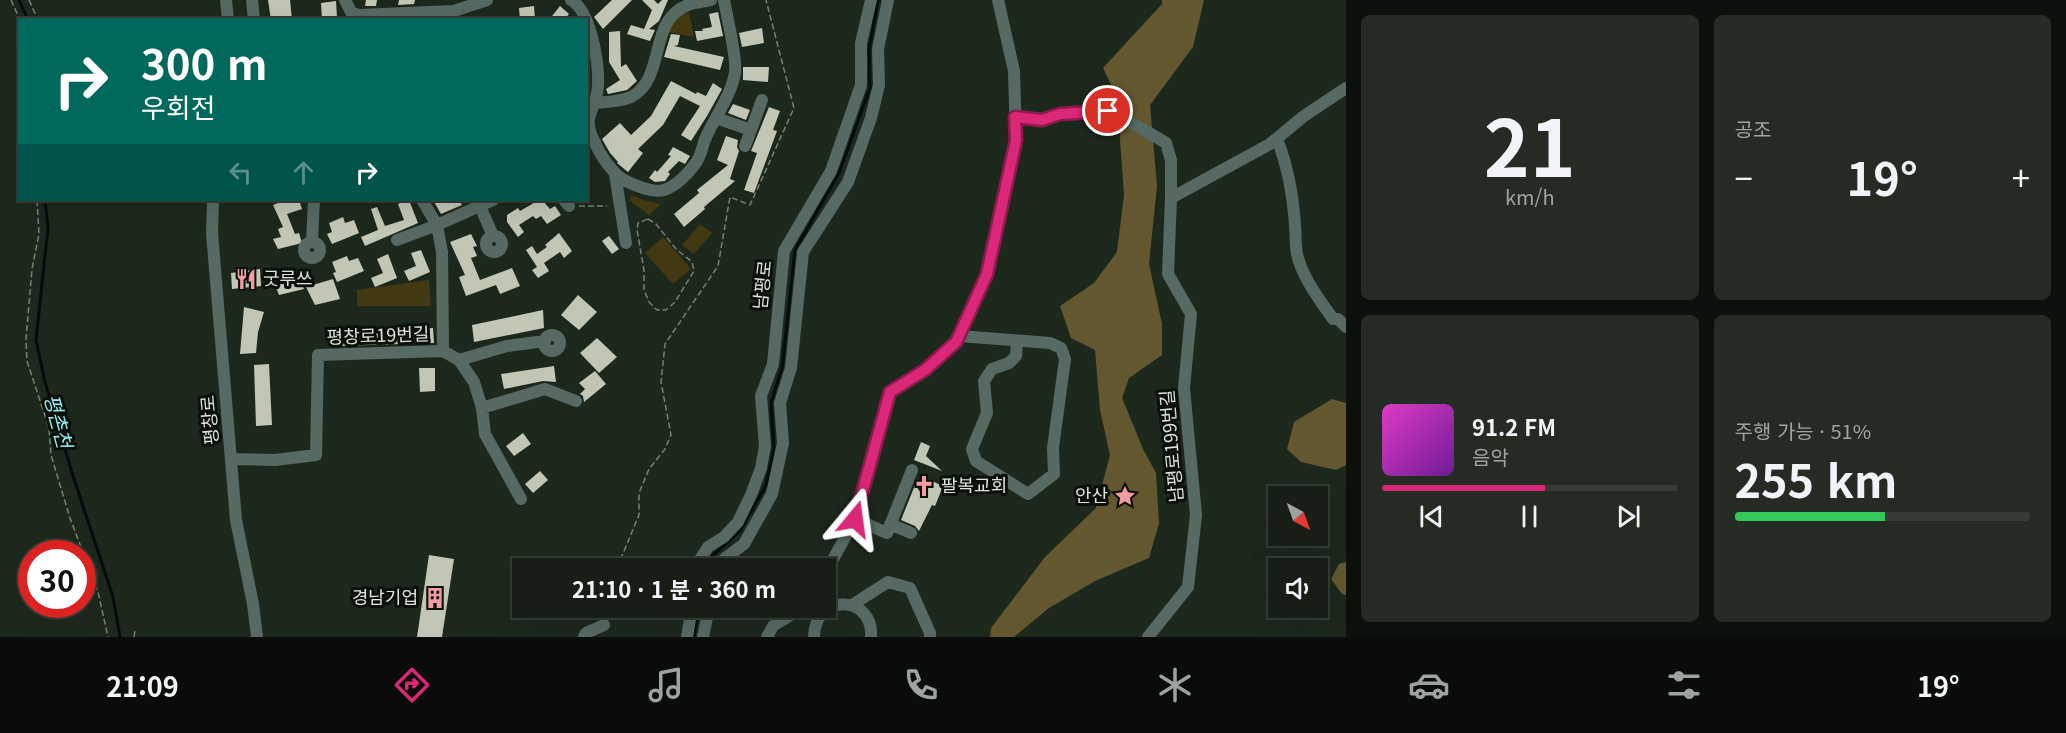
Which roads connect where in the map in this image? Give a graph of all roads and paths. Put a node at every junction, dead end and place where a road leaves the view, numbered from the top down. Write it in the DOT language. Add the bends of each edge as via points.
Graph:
graph roads {
  1 [pos="11,0"];
  2 [pos="29,0"];
  3 [pos="226,0"];
  4 [pos="252,0"];
  5 [pos="345,0"];
  6 [pos="420,0"];
  7 [pos="487,0"];
  8 [pos="711,0"];
  9 [pos="724,0"];
  10 [pos="766,0"];
  11 [pos="871,0"];
  12 [pos="888,0"];
  13 [pos="998,0"];
  14 [pos="574,1"];
  15 [pos="421,13"];
  16 [pos="19,18"];
  17 [pos="37,18"];
  18 [pos="228,18"];
  19 [pos="254,18"];
  20 [pos="585,18"];
  21 [pos="588,22"];
  22 [pos="1346,88"];
  23 [pos="762,100"];
  24 [pos="594,103"];
  25 [pos="1015,117"];
  26 [pos="716,118"];
  27 [pos="588,119"];
  28 [pos="588,125"];
  29 [pos="751,130"];
  30 [pos="1276,139"];
  31 [pos="745,146"];
  32 [pos="615,174"];
  33 [pos="1171,198"];
  34 [pos="37,201"];
  35 [pos="213,201"];
  36 [pos="314,201"];
  37 [pos="423,201"];
  38 [pos="491,201"];
  39 [pos="567,203"];
  40 [pos="480,206"];
  41 [pos="620,206"];
  42 [pos="641,221"];
  43 [pos="437,225"];
  44 [pos="493,236"];
  45 [pos="397,240"];
  46 [pos="312,241"];
  47 [pos="626,243"];
  48 [pos="1343,319"];
  49 [pos="959,336"];
  50 [pos="1017,340"];
  51 [pos="545,341"];
  52 [pos="443,351"];
  53 [pos="459,360"];
  54 [pos="576,401"];
  55 [pos="482,408"];
  56 [pos="231,459"];
  57 [pos="912,470"];
  58 [pos="521,499"];
  59 [pos="855,519"];
  60 [pos="890,524"];
  61 [pos="911,532"];
  62 [pos="620,558"];
  63 [pos="701,558"];
  64 [pos="725,558"];
  65 [pos="834,558"];
  66 [pos="852,605"];
  67 [pos="836,606"];
  68 [pos="690,618"];
  69 [pos="707,618"];
  70 [pos="786,618"];
  71 [pos="818,618"];
  72 [pos="604,625"];
  73 [pos="135,630"];
  74 [pos="108,637"];
  75 [pos="134,637"];
  76 [pos="257,637"];
  77 [pos="584,637"];
  78 [pos="687,637"];
  79 [pos="703,637"];
  80 [pos="767,637"];
  81 [pos="814,637"];
  82 [pos="872,637"];
  83 [pos="930,637"];
  84 [pos="1148,637"];
  1 -- 16 [label="path"];
  2 -- 17 [label="path"];
  3 -- 18 [label="street"];
  4 -- 19 [label="street"];
  5 -- 15 [label="street" via="351,12 359,15"];
  6 -- 15 [label="street"];
  7 -- 15 [label="street" via="454,11"];
  8 -- 24 [label="street" via="687,5 665,25 645,86 620,100"];
  9 -- 26 [label="street" via="735,69"];
  10 -- 62 [label="path" via="794,108 750,205 730,197 718,266 665,344 661,382 671,435 639,493 639,515"];
  11 -- 63 [label="street, 남평로" via="861,43 861,85 839,150 831,171 784,251 773,364 761,396 765,446 761,468 738,522"];
  12 -- 64 [label="street, 남평로" via="878,49 879,85 871,118 848,182 803,252 791,368 780,403 783,443 772,494 744,544"];
  13 -- 25 [label="street" via="1014,71"];
  14 -- 20 [label="street"];
  21 -- 24 [label="street" via="598,83"];
  22 -- 30 [label="street"];
  23 -- 29 [label="street"];
  24 -- 27 [label="street"];
  25 -- 33 [label="street, 남평로199번길" via="1042,120 1060,114 1108,111 1128,121 1166,143 1171,160"];
  25 -- 49 [label="street" via="1016,140 987,274"];
  26 -- 29 [label="street"];
  26 -- 32 [label="street" via="698,162 663,191 633,184"];
  28 -- 32 [label="street"];
  29 -- 31 [label="street"];
  30 -- 33 [label="street"];
  30 -- 48 [label="street" via="1289,178 1297,254 1306,277 1333,319"];
  32 -- 41 [label="street"];
  33 -- 84 [label="street, 남평로199번길" via="1168,274 1191,314 1184,388 1196,515 1188,587"];
  34 -- 74 [label="path" via="39,234 32,269 27,361 49,428 51,455 98,592"];
  35 -- 56 [label="street, 평창로" via="212,233"];
  36 -- 46 [label="street"];
  37 -- 43 [label="street, 평창로19번길"];
  38 -- 40 [label="street"];
  39 -- 41 [label="path"];
  40 -- 43 [label="street"];
  40 -- 44 [label="street"];
  41 -- 47 [label="street"];
  42 -- 42 [label="path" via="648,219 656,224 692,262 693,271 666,310 657,310 644,290 637,230"];
  43 -- 45 [label="street"];
  43 -- 52 [label="street, 평창로19번길" via="442,252"];
  49 -- 50 [label="street"];
  49 -- 59 [label="street" via="925,370 890,392"];
  50 -- 50 [label="street" via="1050,343 1061,348 1065,358 1053,474 1028,494 976,461 972,449 987,413 984,381 992,369 1016,356"];
  51 -- 53 [label="street" via="507,346"];
  52 -- 53 [label="street, 평창로19번길"];
  52 -- 56 [label="street, 평창로19번길" via="318,355 316,455 275,460"];
  53 -- 55 [label="street, 평창로19번길" via="474,382"];
  54 -- 55 [label="street" via="545,389"];
  55 -- 58 [label="street, 평창로19번길" via="485,434"];
  56 -- 76 [label="street, 평창로" via="236,520"];
  57 -- 60 [label="street"];
  59 -- 60 [label="street" via="887,533"];
  59 -- 65 [label="street"];
  60 -- 61 [label="street"];
  66 -- 67 [label="street"];
  66 -- 82 [label="street" via="867,616"];
  66 -- 83 [label="street" via="888,582 910,588"];
  68 -- 78 [label="street"];
  69 -- 79 [label="street"];
  70 -- 80 [label="street" via="773,626"];
  71 -- 81 [label="street"];
  72 -- 77 [label="street"];
  73 -- 75 [label="path"];
}
